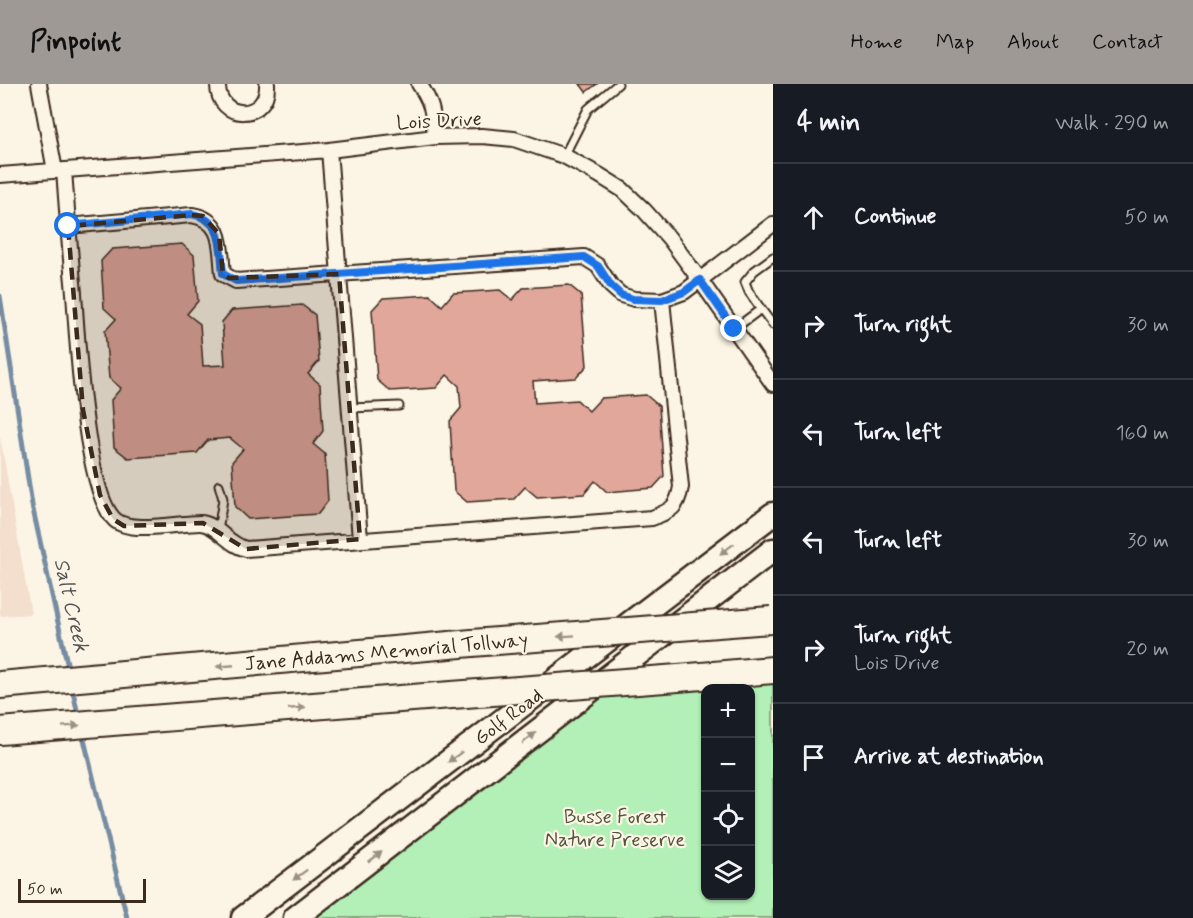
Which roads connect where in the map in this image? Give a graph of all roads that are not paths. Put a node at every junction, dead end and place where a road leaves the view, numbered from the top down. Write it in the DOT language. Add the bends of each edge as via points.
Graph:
graph roads {
  1 [pos="39,84"];
  2 [pos="218,84"];
  3 [pos="267,84"];
  4 [pos="418,84"];
  5 [pos="618,84"];
  6 [pos="435,137"];
  7 [pos="329,150"];
  8 [pos="564,156"];
  9 [pos="59,171"];
  10 [pos="4,174"];
  11 [pos="773,224"];
  12 [pos="68,226"];
  13 [pos="773,257"];
  14 [pos="339,274"];
  15 [pos="700,280"];
  16 [pos="662,300"];
  17 [pos="761,309"];
  18 [pos="773,325"];
  19 [pos="734,329"];
  20 [pos="773,384"];
  21 [pos="399,406"];
  22 [pos="350,408"];
  23 [pos="219,485"];
  24 [pos="773,514"];
  25 [pos="218,531"];
  26 [pos="360,539"];
  27 [pos="773,550"];
  28 [pos="772,620"];
  29 [pos="773,670"];
  30 [pos="7,685"];
  31 [pos="6,730"];
  32 [pos="243,918"];
  33 [pos="295,918"];
  1 -- 9 [label="street"];
  2 -- 3 [label="street" via="220,99 242,112 257,108 266,96"];
  4 -- 6 [label="street" via="433,108"];
  5 -- 8 [label="lane" via="588,109"];
  6 -- 7 [label="street, Lois Drive"];
  6 -- 8 [label="street, Lois Drive" via="514,139"];
  7 -- 9 [label="street, Lois Drive"];
  7 -- 14 [label="street"];
  8 -- 15 [label="street, Lois Drive" via="623,190 669,238"];
  9 -- 10 [label="street, Lois Drive"];
  9 -- 12 [label="street"];
  11 -- 15 [label="street"];
  12 -- 14 [label="street" via="192,214 203,216 219,234 223,274 236,281"];
  12 -- 25 [label="street" via="83,410 100,495 113,519 124,526 203,523"];
  13 -- 17 [label="lane" via="745,282"];
  14 -- 16 [label="street" via="584,257 598,266 621,295"];
  14 -- 22 [label="street"];
  15 -- 16 [label="street" via="684,292"];
  15 -- 19 [label="street, Lois Drive"];
  16 -- 26 [label="street" via="681,487 678,501 669,511 652,518"];
  17 -- 18 [label="lane"];
  17 -- 19 [label="lane"];
  19 -- 20 [label="street, Lois Drive"];
  21 -- 22 [label="lane"];
  22 -- 26 [label="street"];
  23 -- 25 [label="lane" via="223,499"];
  24 -- 32 [label="main road, Golf Road, one-way"];
  25 -- 26 [label="street" via="246,549"];
  33 -- 27 [label="main road, Golf Road, one-way"];
  28 -- 30 [label="highway, Jane Addams Memorial Tollway, one-way, bridge"];
  31 -- 29 [label="highway, one-way, bridge"];
}
